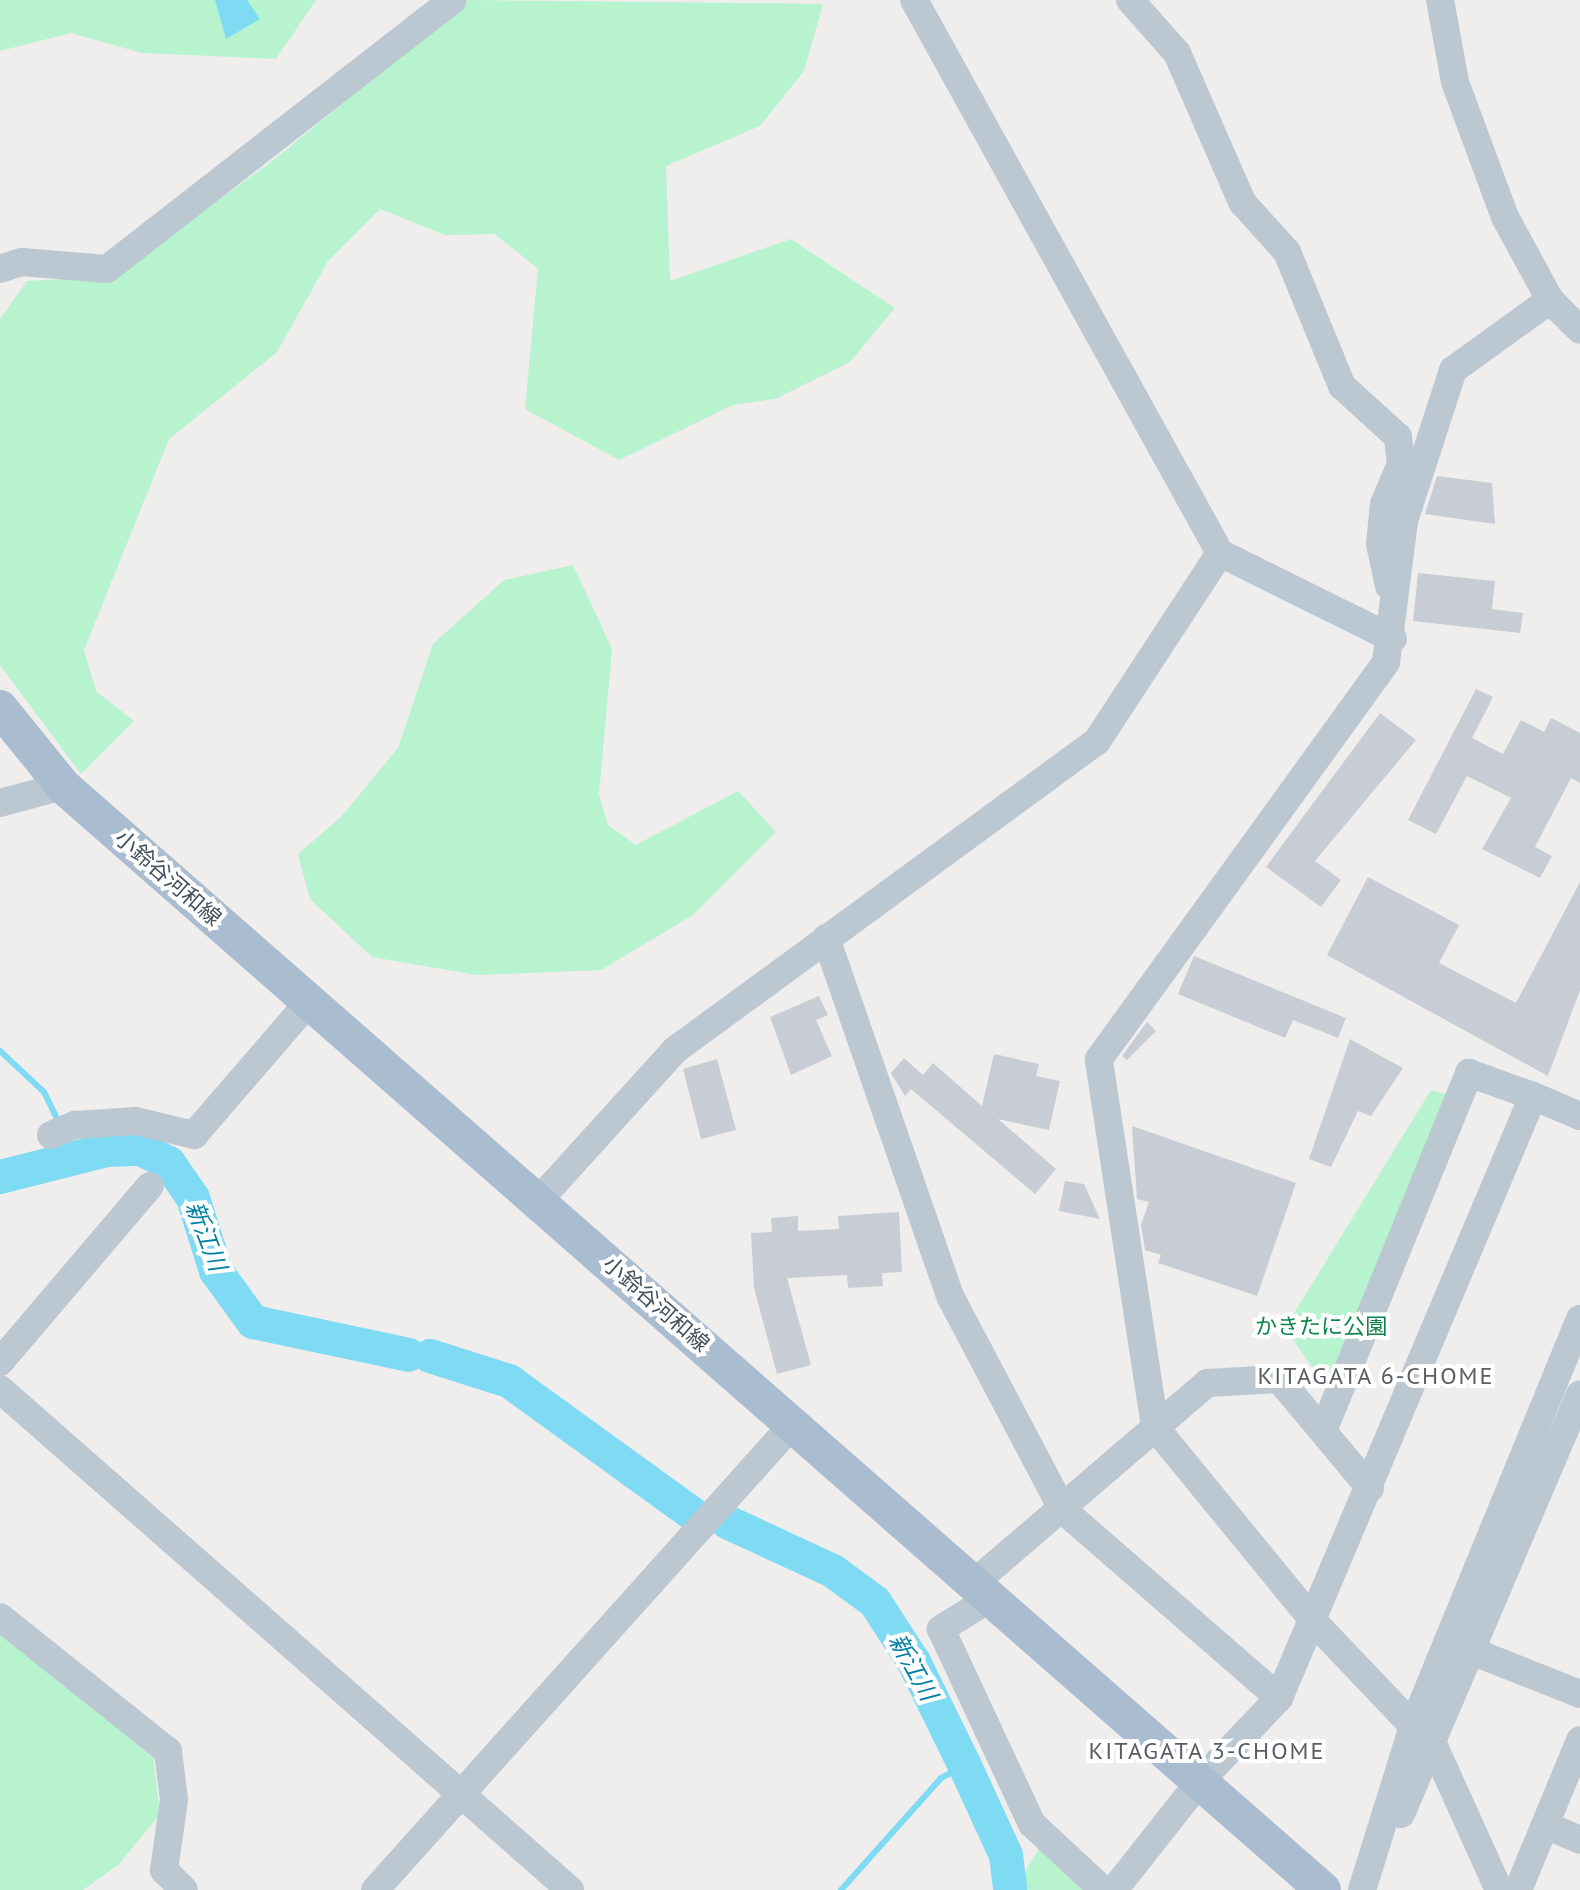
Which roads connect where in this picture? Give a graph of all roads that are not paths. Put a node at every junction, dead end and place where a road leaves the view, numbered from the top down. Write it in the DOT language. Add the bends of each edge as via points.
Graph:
graph roads {
  1 [pos="453,0"];
  2 [pos="914,0"];
  3 [pos="1130,0"];
  4 [pos="1440,0"];
  5 [pos="0,269"];
  6 [pos="1550,300"];
  7 [pos="1580,330"];
  8 [pos="1220,553"];
  9 [pos="1394,629"];
  10 [pos="0,708"];
  11 [pos="63,786"];
  12 [pos="0,803"];
  13 [pos="826,938"];
  14 [pos="309,1002"];
  15 [pos="1533,1096"];
  16 [pos="1580,1116"];
  17 [pos="51,1135"];
  18 [pos="150,1186"];
  19 [pos="539,1200"];
  20 [pos="1580,1319"];
  21 [pos="0,1362"];
  22 [pos="0,1389"];
  23 [pos="1580,1395"];
  24 [pos="793,1424"];
  25 [pos="1155,1427"];
  26 [pos="1323,1431"];
  27 [pos="1370,1488"];
  28 [pos="1063,1510"];
  29 [pos="982,1591"];
  30 [pos="0,1617"];
  31 [pos="1316,1624"];
  32 [pos="1474,1652"];
  33 [pos="1580,1694"];
  34 [pos="1279,1698"];
  35 [pos="1423,1735"];
  36 [pos="1580,1740"];
  37 [pos="1200,1781"];
  38 [pos="455,1803"];
  39 [pos="1545,1825"];
  40 [pos="1580,1840"];
  41 [pos="184,1890"];
  42 [pos="375,1890"];
  43 [pos="400,1890"];
  44 [pos="570,1890"];
  45 [pos="1103,1890"];
  46 [pos="1114,1890"];
  47 [pos="1323,1890"];
  48 [pos="1364,1890"];
  49 [pos="1499,1890"];
  50 [pos="1518,1890"];
  1 -- 5 [label="street" via="107,269 22,262"];
  2 -- 8 [label="street"];
  3 -- 9 [label="street" via="1177,53 1242,202 1287,252 1342,386 1398,437 1401,464 1384,504 1380,544"];
  4 -- 6 [label="street" via="1455,82 1505,217"];
  6 -- 7 [label="street"];
  6 -- 9 [label="street" via="1453,370 1404,521"];
  8 -- 9 [label="street"];
  8 -- 13 [label="street" via="1097,741"];
  9 -- 25 [label="street" via="1386,662 1099,1059"];
  10 -- 11 [label="main road, 小鈴谷河和線"];
  11 -- 12 [label="street"];
  11 -- 14 [label="main road, 小鈴谷河和線"];
  13 -- 19 [label="street" via="675,1050"];
  13 -- 28 [label="street" via="951,1298"];
  14 -- 17 [label="street" via="194,1135 136,1121 75,1125"];
  14 -- 19 [label="main road, 小鈴谷河和線"];
  15 -- 16 [label="street"];
  15 -- 26 [label="street" via="1469,1073"];
  15 -- 27 [label="street"];
  18 -- 21 [label="street"];
  19 -- 24 [label="main road, 小鈴谷河和線"];
  20 -- 35 [label="street"];
  22 -- 38 [label="street"];
  23 -- 32 [label="street"];
  24 -- 29 [label="main road, 小鈴谷河和線"];
  24 -- 38 [label="street"];
  25 -- 26 [label="street" via="1207,1383 1279,1379"];
  25 -- 28 [label="street"];
  25 -- 31 [label="street"];
  26 -- 27 [label="street"];
  27 -- 31 [label="street"];
  28 -- 29 [label="street"];
  28 -- 34 [label="street"];
  29 -- 37 [label="main road, 小鈴谷河和線"];
  29 -- 45 [label="street" via="941,1629 1032,1824"];
  30 -- 41 [label="street" via="168,1751 174,1800 164,1870"];
  31 -- 34 [label="street"];
  31 -- 35 [label="street"];
  32 -- 33 [label="street"];
  32 -- 35 [label="street"];
  34 -- 37 [label="street"];
  35 -- 48 [label="street"];
  35 -- 49 [label="street"];
  36 -- 39 [label="street"];
  37 -- 46 [label="street"];
  37 -- 47 [label="main road, 小鈴谷河和線"];
  38 -- 42 [label="street"];
  38 -- 43 [label="street"];
  38 -- 44 [label="street"];
  39 -- 40 [label="street"];
  39 -- 50 [label="street"];
}
